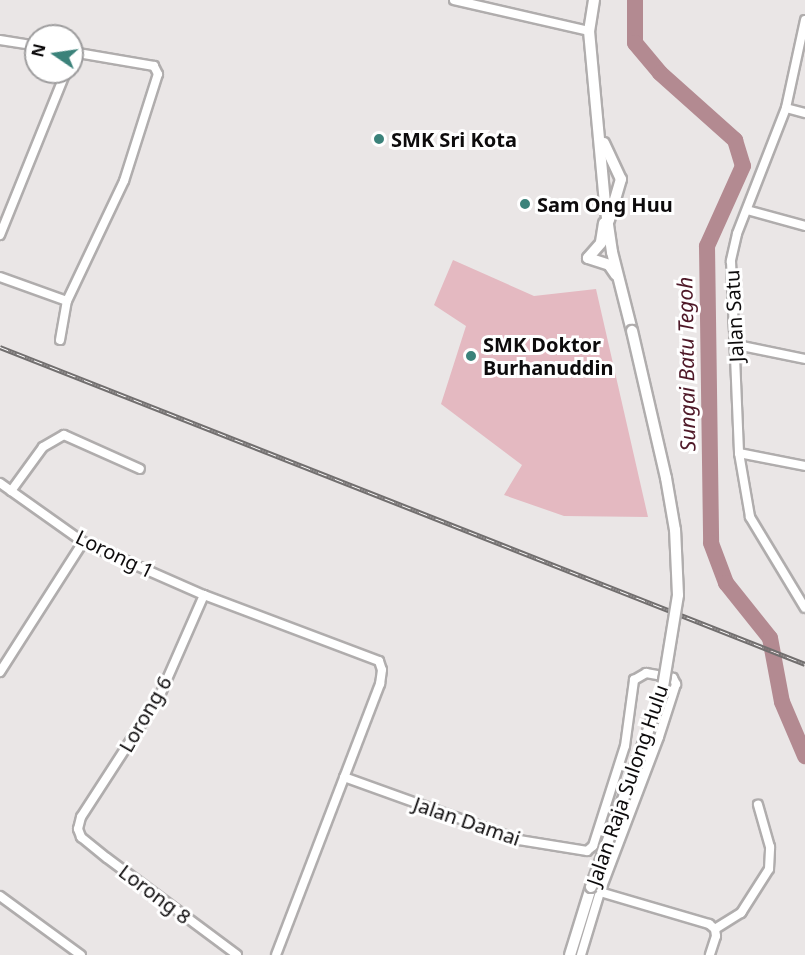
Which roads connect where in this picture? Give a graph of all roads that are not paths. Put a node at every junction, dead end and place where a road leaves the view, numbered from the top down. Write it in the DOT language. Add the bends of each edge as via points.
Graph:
graph roads {
  1 [pos="454,0"];
  2 [pos="594,0"];
  3 [pos="805,20"];
  4 [pos="589,31"];
  5 [pos="0,40"];
  6 [pos="24,44"];
  7 [pos="84,56"];
  8 [pos="61,84"];
  9 [pos="786,108"];
  10 [pos="805,113"];
  11 [pos="599,128"];
  12 [pos="605,204"];
  13 [pos="747,210"];
  14 [pos="608,221"];
  15 [pos="805,226"];
  16 [pos="0,235"];
  17 [pos="0,277"];
  18 [pos="620,282"];
  19 [pos="68,302"];
  20 [pos="60,340"];
  21 [pos="737,345"];
  22 [pos="805,359"];
  23 [pos="739,453"];
  24 [pos="805,466"];
  25 [pos="140,469"];
  26 [pos="0,483"];
  27 [pos="11,491"];
  28 [pos="83,542"];
  29 [pos="204,596"];
  30 [pos="805,608"];
  31 [pos="0,672"];
  32 [pos="344,777"];
  33 [pos="758,805"];
  34 [pos="78,829"];
  35 [pos="596,890"];
  36 [pos="0,896"];
  37 [pos="715,928"];
  38 [pos="81,955"];
  39 [pos="237,955"];
  40 [pos="276,955"];
  41 [pos="570,955"];
  42 [pos="581,955"];
  43 [pos="710,955"];
  1 -- 4 [label="street"];
  2 -- 4 [label="street"];
  3 -- 9 [label="street, Jalan Satu"];
  4 -- 11 [label="street"];
  5 -- 6 [label="street"];
  7 -- 19 [label="street" via="154,66 158,74 124,181"];
  8 -- 16 [label="street"];
  9 -- 10 [label="street"];
  9 -- 13 [label="street, Jalan Satu"];
  11 -- 12 [label="street"];
  11 -- 14 [label="street" via="609,159 621,179"];
  12 -- 14 [label="street, Jalan Raja Sulong Hulu"];
  12 -- 18 [label="street" via="600,243 588,258 609,265"];
  13 -- 15 [label="street"];
  13 -- 21 [label="street, Jalan Satu" via="731,261"];
  14 -- 18 [label="street, Jalan Raja Sulong Hulu"];
  17 -- 19 [label="street"];
  18 -- 35 [label="street, Jalan Raja Sulong Hulu, bridge" via="668,488 675,530 678,595 662,693"];
  19 -- 20 [label="street"];
  21 -- 22 [label="street"];
  21 -- 23 [label="street, Jalan Satu"];
  23 -- 24 [label="street"];
  23 -- 30 [label="street, Jalan Satu" via="750,517"];
  25 -- 27 [label="street" via="64,435 43,447"];
  26 -- 27 [label="street, Lorong 1"];
  27 -- 28 [label="street, Lorong 1"];
  28 -- 29 [label="street, Lorong 1"];
  28 -- 31 [label="street"];
  29 -- 32 [label="street, Lorong 1" via="379,662 380,684"];
  29 -- 34 [label="street, Lorong 6" via="160,695 81,817"];
  32 -- 35 [label="street, Jalan Damai" via="519,840 578,850 593,846 625,746 634,680 645,673 668,674 676,684"];
  32 -- 40 [label="street"];
  33 -- 37 [label="street" via="770,847 770,869 741,913"];
  34 -- 39 [label="street, Lorong 8" via="81,837"];
  35 -- 37 [label="street"];
  35 -- 41 [label="street, Jalan Raja Sulong Hulu"];
  35 -- 42 [label="street"];
  36 -- 38 [label="street"];
  37 -- 43 [label="street"];
}
